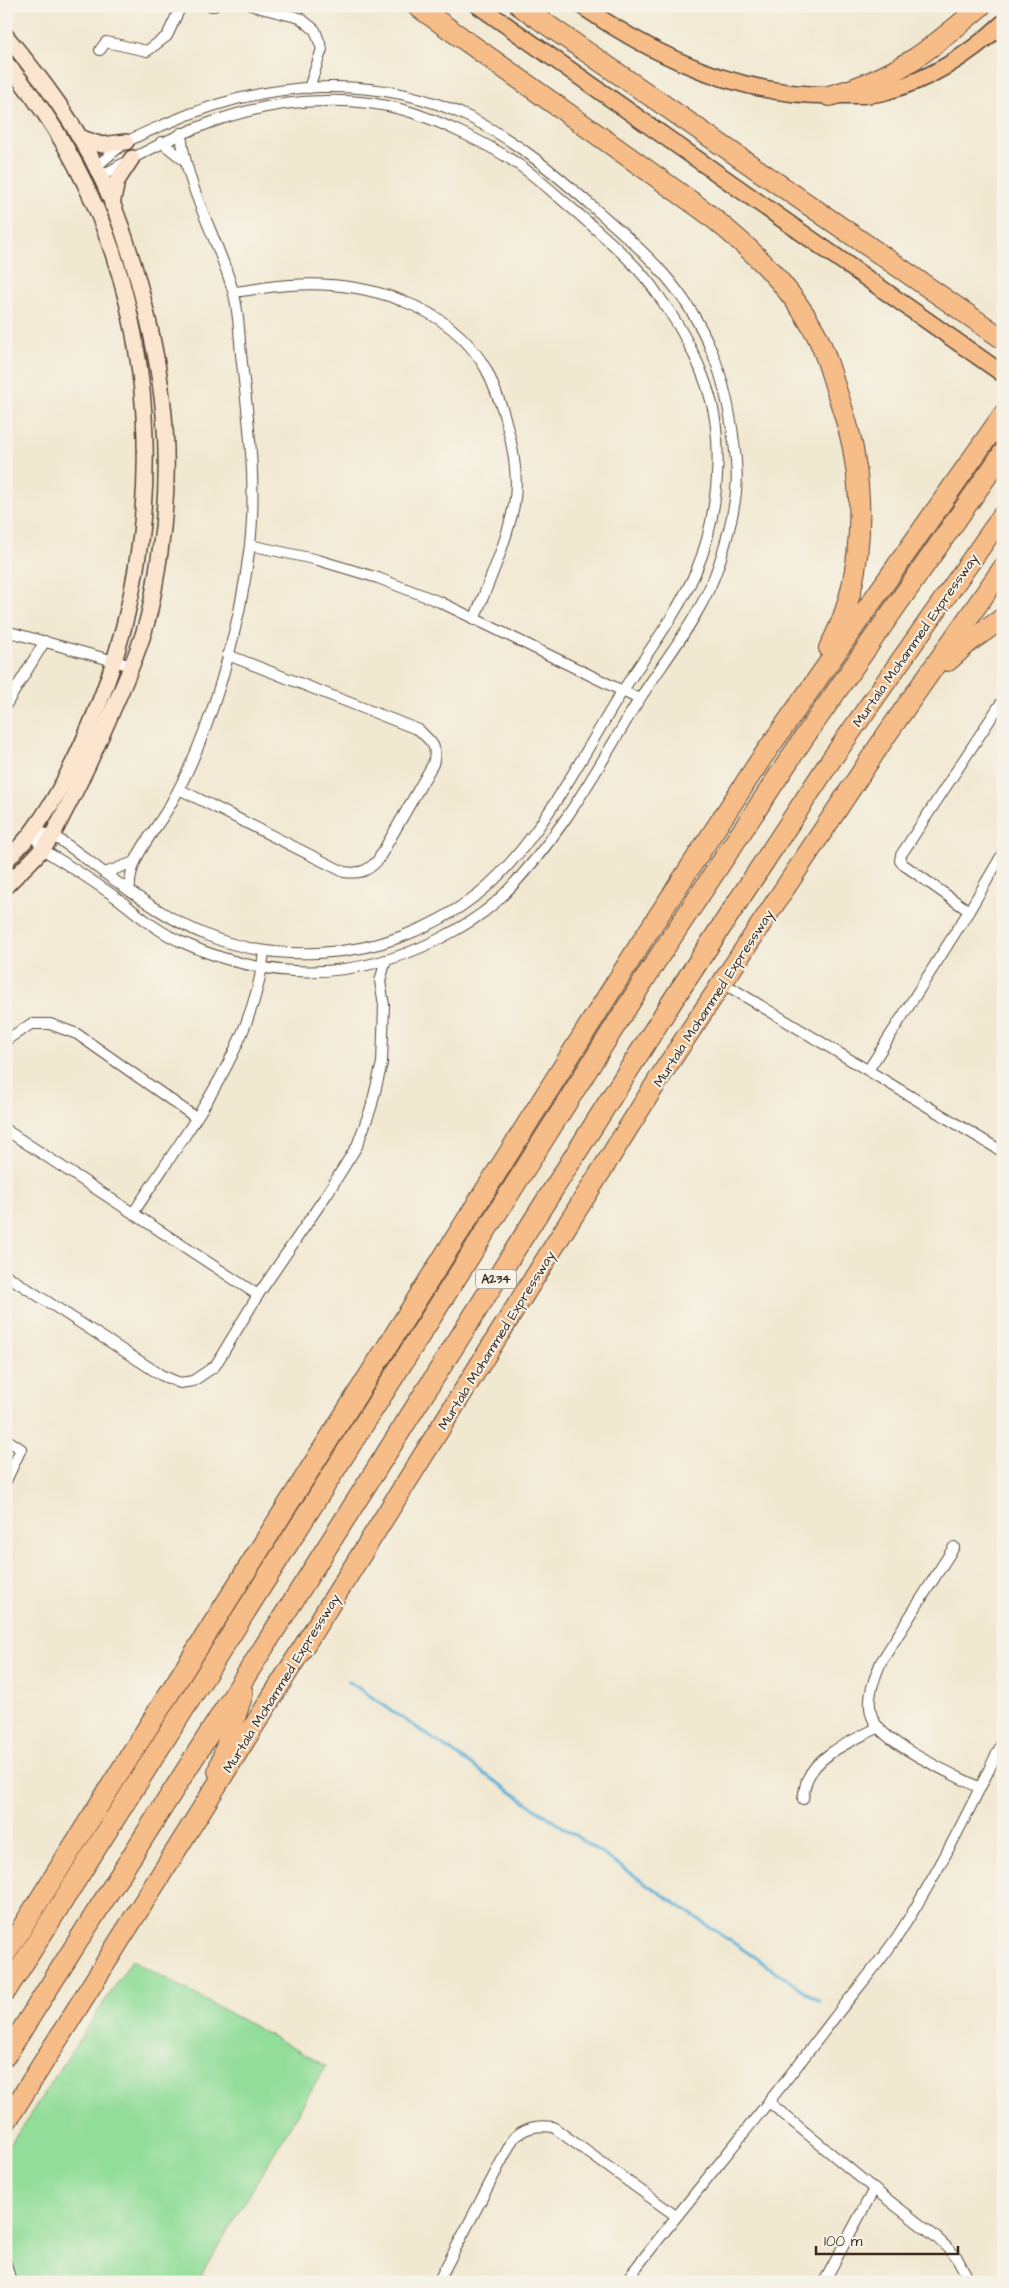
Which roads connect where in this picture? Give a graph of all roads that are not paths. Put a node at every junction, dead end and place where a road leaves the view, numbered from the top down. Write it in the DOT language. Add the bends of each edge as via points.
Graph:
graph roads {
  1 [pos="181,6"];
  2 [pos="253,6"];
  3 [pos="417,6"];
  4 [pos="479,6"];
  5 [pos="520,6"];
  6 [pos="582,6"];
  7 [pos="981,6"];
  8 [pos="1003,23"];
  9 [pos="7,39"];
  10 [pos="100,50"];
  11 [pos="6,63"];
  12 [pos="309,88"];
  13 [pos="829,96"];
  14 [pos="181,133"];
  15 [pos="79,136"];
  16 [pos="126,142"];
  17 [pos="162,142"];
  18 [pos="132,158"];
  19 [pos="184,160"];
  20 [pos="77,166"];
  21 [pos="96,172"];
  22 [pos="90,197"];
  23 [pos="112,206"];
  24 [pos="234,292"];
  25 [pos="1003,339"];
  26 [pos="1003,374"];
  27 [pos="1003,415"];
  28 [pos="1003,453"];
  29 [pos="1003,515"];
  30 [pos="250,545"];
  31 [pos="1003,568"];
  32 [pos="1003,618"];
  33 [pos="474,620"];
  34 [pos="6,631"];
  35 [pos="45,641"];
  36 [pos="228,655"];
  37 [pos="115,661"];
  38 [pos="132,666"];
  39 [pos="623,690"];
  40 [pos="639,699"];
  41 [pos="1001,703"];
  42 [pos="6,705"];
  43 [pos="887,734"];
  44 [pos="760,762"];
  45 [pos="179,789"];
  46 [pos="32,832"];
  47 [pos="52,835"];
  48 [pos="42,848"];
  49 [pos="1003,853"];
  50 [pos="6,861"];
  51 [pos="134,862"];
  52 [pos="105,874"];
  53 [pos="6,886"];
  54 [pos="130,891"];
  55 [pos="969,911"];
  56 [pos="264,952"];
  57 [pos="386,960"];
  58 [pos="263,966"];
  59 [pos="368,966"];
  60 [pos="380,980"];
  61 [pos="723,983"];
  62 [pos="6,1040"];
  63 [pos="869,1069"];
  64 [pos="195,1118"];
  65 [pos="6,1130"];
  66 [pos="1003,1152"];
  67 [pos="134,1212"];
  68 [pos="6,1275"];
  69 [pos="258,1295"];
  70 [pos="6,1439"];
  71 [pos="6,1481"];
  72 [pos="954,1547"];
  73 [pos="201,1640"];
  74 [pos="252,1665"];
  75 [pos="879,1727"];
  76 [pos="1003,1741"];
  77 [pos="155,1754"];
  78 [pos="980,1788"];
  79 [pos="209,1799"];
  80 [pos="803,1799"];
  81 [pos="6,1954"];
  82 [pos="6,1992"];
  83 [pos="6,2055"];
  84 [pos="770,2102"];
  85 [pos="6,2122"];
  86 [pos="874,2189"];
  87 [pos="676,2216"];
  88 [pos="6,2264"];
  89 [pos="11,2282"];
  90 [pos="438,2282"];
  91 [pos="625,2282"];
  92 [pos="824,2282"];
  93 [pos="970,2282"];
  1 -- 10 [label="street" via="167,36 147,51 106,42"];
  2 -- 12 [label="street" via="300,18 315,30 322,49"];
  3 -- 44 [label="highway" via="742,241 794,299 816,333 831,371 854,454 859,532 854,573 832,643"];
  4 -- 26 [label="main road"];
  5 -- 25 [label="highway"];
  6 -- 13 [label="main road" via="631,38 704,72 770,91"];
  7 -- 13 [label="highway" via="931,48 901,68 877,81"];
  8 -- 13 [label="main road" via="970,51 920,80 885,92"];
  9 -- 15 [label="street" via="62,107"];
  11 -- 20 [label="street"];
  12 -- 16 [label="street" via="242,97 192,112"];
  12 -- 40 [label="street" via="350,86 409,94 448,107 488,127 522,148 639,248 665,275 701,329 718,363 729,402 737,489 718,566 694,618"];
  14 -- 17 [label="street"];
  14 -- 19 [label="street"];
  14 -- 39 [label="street" via="199,125 281,104 322,101 368,103 404,110 435,121 520,165 626,257 658,294 696,360 716,422 718,459 706,542 696,570 666,627"];
  15 -- 16 [label="street" via="102,145"];
  15 -- 21 [label="street"];
  16 -- 21 [label="street"];
  17 -- 18 [label="street"];
  17 -- 19 [label="street"];
  18 -- 21 [label="street"];
  18 -- 23 [label="street" via="117,181"];
  19 -- 24 [label="street"];
  20 -- 21 [label="street"];
  20 -- 22 [label="street"];
  21 -- 22 [label="street"];
  21 -- 23 [label="street"];
  22 -- 37 [label="street" via="130,313 146,440 139,558"];
  23 -- 38 [label="street" via="128,245 150,322 166,421 167,476 156,582"];
  24 -- 30 [label="street" via="249,421"];
  24 -- 33 [label="street" via="291,285 352,286 381,293 429,314 457,334 486,369 508,427 515,475 514,504 503,544"];
  27 -- 44 [label="highway"];
  28 -- 77 [label="highway, A234" via="719,864"];
  29 -- 74 [label="highway, Murtala Mohammed Expressway / A234" via="760,866"];
  30 -- 33 [label="street" via="378,578 440,602"];
  30 -- 36 [label="street"];
  31 -- 43 [label="highway, Murtala Mohammed Expressway"];
  32 -- 43 [label="highway" via="946,663"];
  33 -- 39 [label="street"];
  34 -- 35 [label="street"];
  35 -- 37 [label="street"];
  35 -- 42 [label="street"];
  36 -- 45 [label="street" via="204,730"];
  36 -- 45 [label="street" via="419,730 436,751 433,764 378,860 369,870 356,874 344,872"];
  37 -- 38 [label="street"];
  37 -- 46 [label="street" via="93,720 66,777"];
  38 -- 47 [label="street" via="84,776"];
  39 -- 40 [label="street"];
  39 -- 56 [label="street" via="539,826 510,864 478,894 408,935 364,949 319,953"];
  40 -- 57 [label="street" via="550,843 520,877 491,906 457,930 412,952"];
  41 -- 55 [label="street" via="900,861"];
  43 -- 61 [label="highway, Murtala Mohammed Expressway"];
  44 -- 73 [label="highway" via="644,938"];
  45 -- 51 [label="street"];
  46 -- 47 [label="street"];
  46 -- 48 [label="street"];
  46 -- 50 [label="street"];
  47 -- 48 [label="street"];
  47 -- 52 [label="street"];
  48 -- 53 [label="street"];
  48 -- 58 [label="street" via="180,942 213,955"];
  49 -- 55 [label="street"];
  51 -- 52 [label="street"];
  51 -- 54 [label="street"];
  52 -- 54 [label="street"];
  54 -- 56 [label="street" via="206,936"];
  55 -- 63 [label="street"];
  56 -- 58 [label="street"];
  57 -- 59 [label="street"];
  57 -- 60 [label="street"];
  58 -- 59 [label="street" via="302,972 341,971"];
  58 -- 64 [label="street" via="240,1039"];
  59 -- 60 [label="street"];
  60 -- 69 [label="street" via="384,1005 382,1062 371,1108 357,1146"];
  61 -- 63 [label="street"];
  61 -- 79 [label="highway, Murtala Mohammed Expressway" via="665,1069"];
  62 -- 64 [label="street" via="32,1024 50,1024 77,1034"];
  63 -- 66 [label="street"];
  64 -- 67 [label="street"];
  65 -- 67 [label="street"];
  67 -- 69 [label="street"];
  68 -- 69 [label="street" via="161,1375 180,1383 193,1381 215,1366"];
  70 -- 71 [label="street" via="21,1449"];
  72 -- 75 [label="street" via="874,1678 871,1708"];
  73 -- 77 [label="highway"];
  73 -- 81 [label="highway"];
  74 -- 79 [label="highway"];
  74 -- 83 [label="highway, Murtala Mohammed Expressway / A234"];
  75 -- 78 [label="street" via="892,1740"];
  75 -- 80 [label="street" via="839,1748 814,1770"];
  76 -- 78 [label="street"];
  77 -- 82 [label="highway, A234"];
  78 -- 84 [label="street" via="955,1840 897,1936"];
  79 -- 85 [label="highway, Murtala Mohammed Expressway"];
  84 -- 86 [label="street"];
  84 -- 87 [label="street"];
  86 -- 92 [label="street"];
  86 -- 93 [label="street" via="956,2256"];
  87 -- 90 [label="street" via="553,2126 533,2127 513,2139"];
  87 -- 91 [label="street"];
  88 -- 89 [label="street"];
}
